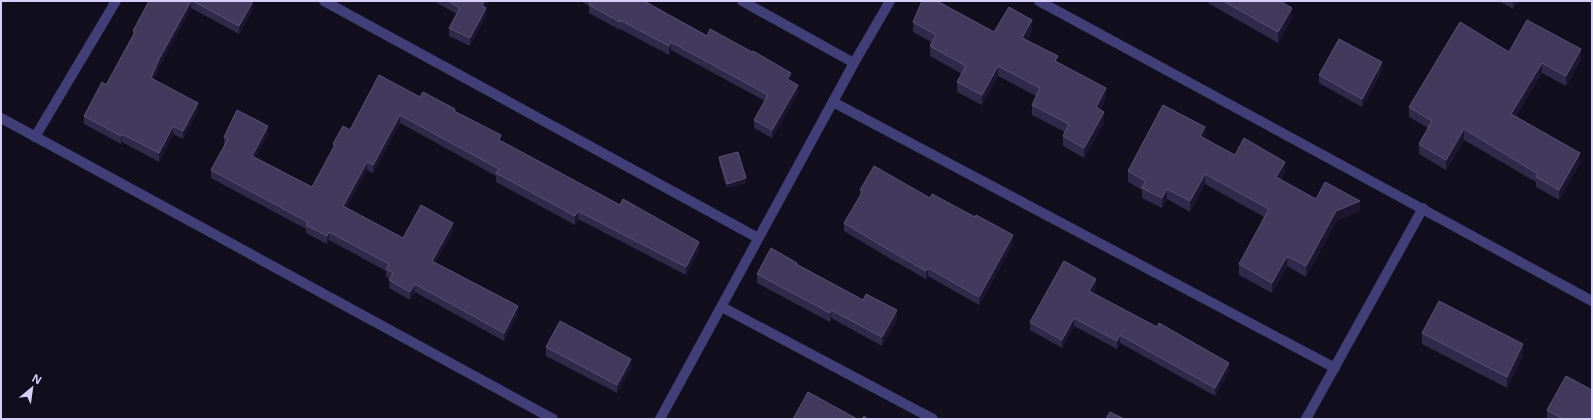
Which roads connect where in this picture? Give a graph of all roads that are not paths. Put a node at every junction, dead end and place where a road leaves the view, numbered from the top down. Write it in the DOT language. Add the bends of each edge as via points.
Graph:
graph roads {
  1 [pos="116,1"];
  2 [pos="324,1"];
  3 [pos="742,1"];
  4 [pos="890,1"];
  5 [pos="1039,1"];
  6 [pos="854,63"];
  7 [pos="833,102"];
  8 [pos="1,118"];
  9 [pos="35,137"];
  10 [pos="1423,208"];
  11 [pos="758,238"];
  12 [pos="1592,301"];
  13 [pos="722,307"];
  14 [pos="1335,368"];
  15 [pos="553,419"];
  16 [pos="660,419"];
  17 [pos="934,419"];
  18 [pos="1306,419"];
  1 -- 9 [label="street"];
  2 -- 11 [label="street"];
  3 -- 6 [label="street"];
  4 -- 6 [label="street"];
  5 -- 10 [label="street"];
  6 -- 7 [label="street"];
  7 -- 11 [label="street"];
  7 -- 14 [label="street"];
  8 -- 9 [label="street"];
  9 -- 15 [label="street"];
  10 -- 12 [label="street"];
  10 -- 14 [label="street"];
  11 -- 13 [label="street"];
  13 -- 16 [label="street"];
  13 -- 17 [label="street"];
  14 -- 18 [label="street"];
}
